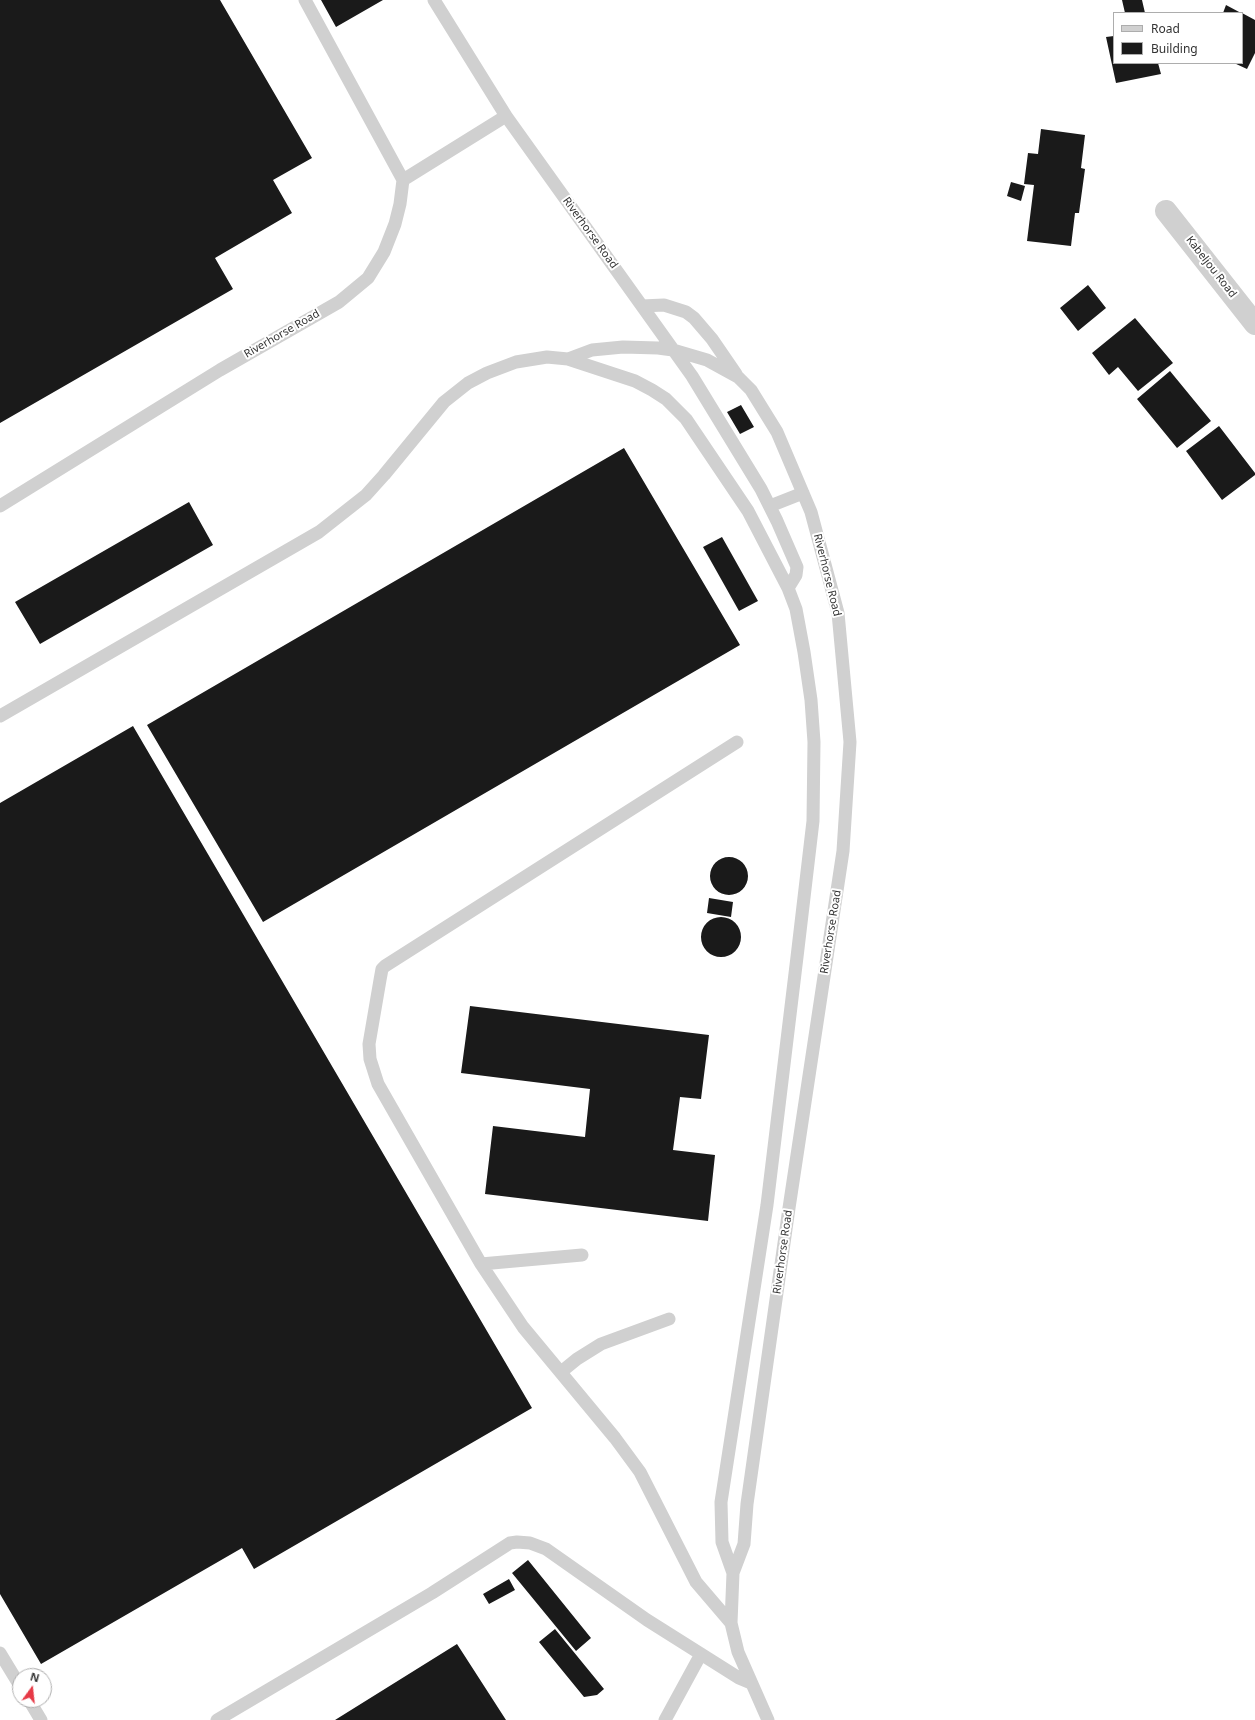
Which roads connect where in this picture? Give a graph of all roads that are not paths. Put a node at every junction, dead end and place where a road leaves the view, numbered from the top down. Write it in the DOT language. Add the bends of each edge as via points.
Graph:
graph roads {
  1 [pos="305,0"];
  2 [pos="434,0"];
  3 [pos="506,116"];
  4 [pos="404,180"];
  5 [pos="1166,211"];
  6 [pos="642,306"];
  7 [pos="1255,324"];
  8 [pos="673,350"];
  9 [pos="568,359"];
  10 [pos="738,377"];
  11 [pos="804,493"];
  12 [pos="0,506"];
  13 [pos="770,506"];
  14 [pos="788,588"];
  15 [pos="0,716"];
  16 [pos="737,742"];
  17 [pos="582,1255"];
  18 [pos="481,1264"];
  19 [pos="669,1319"];
  20 [pos="561,1372"];
  21 [pos="733,1573"];
  22 [pos="731,1624"];
  23 [pos="0,1653"];
  24 [pos="701,1654"];
  25 [pos="12,1673"];
  26 [pos="751,1683"];
  27 [pos="34,1708"];
  28 [pos="41,1720"];
  29 [pos="217,1720"];
  30 [pos="665,1720"];
  31 [pos="768,1720"];
  1 -- 4 [label="lane"];
  2 -- 3 [label="lane, Riverhorse Road"];
  3 -- 4 [label="lane"];
  3 -- 6 [label="lane, Riverhorse Road"];
  4 -- 12 [label="lane, Riverhorse Road" via="400,204 387,245 368,278 339,302 220,370"];
  5 -- 7 [label="street, Kabeljou Road"];
  6 -- 8 [label="lane, Riverhorse Road"];
  6 -- 10 [label="lane" via="675,307 690,315 712,339"];
  8 -- 9 [label="lane, Riverhorse Road" via="623,347 592,350"];
  8 -- 10 [label="lane, Riverhorse Road" via="707,360"];
  8 -- 13 [label="lane, Riverhorse Road" via="692,376"];
  9 -- 14 [label="lane, Riverhorse Road" via="635,381 666,399 686,419 748,511"];
  9 -- 15 [label="lane" via="547,357 516,362 468,383 444,402 366,495 319,532"];
  10 -- 11 [label="lane, Riverhorse Road" via="751,390 776,432"];
  11 -- 13 [label="lane"];
  11 -- 21 [label="lane, Riverhorse Road" via="838,613 850,742 843,851 789,1208 748,1496 744,1544"];
  13 -- 14 [label="lane, Riverhorse Road" via="797,567 796,575"];
  14 -- 21 [label="lane, Riverhorse Road" via="796,609 811,700 814,742 813,821 767,1205 721,1502 722,1542"];
  16 -- 18 [label="lane" via="382,969 369,1044 373,1072"];
  17 -- 18 [label="lane"];
  18 -- 20 [label="lane" via="523,1327"];
  19 -- 20 [label="lane" via="601,1344"];
  20 -- 22 [label="lane" via="640,1472 696,1582"];
  21 -- 22 [label="lane, Riverhorse Road"];
  22 -- 26 [label="lane, Riverhorse Road" via="738,1652"];
  23 -- 25 [label="lane"];
  24 -- 26 [label="lane"];
  24 -- 29 [label="lane" via="647,1620 546,1549 530,1543 517,1542 510,1543 432,1593"];
  24 -- 30 [label="lane"];
  26 -- 31 [label="lane, Riverhorse Road"];
  27 -- 28 [label="lane"];
}
